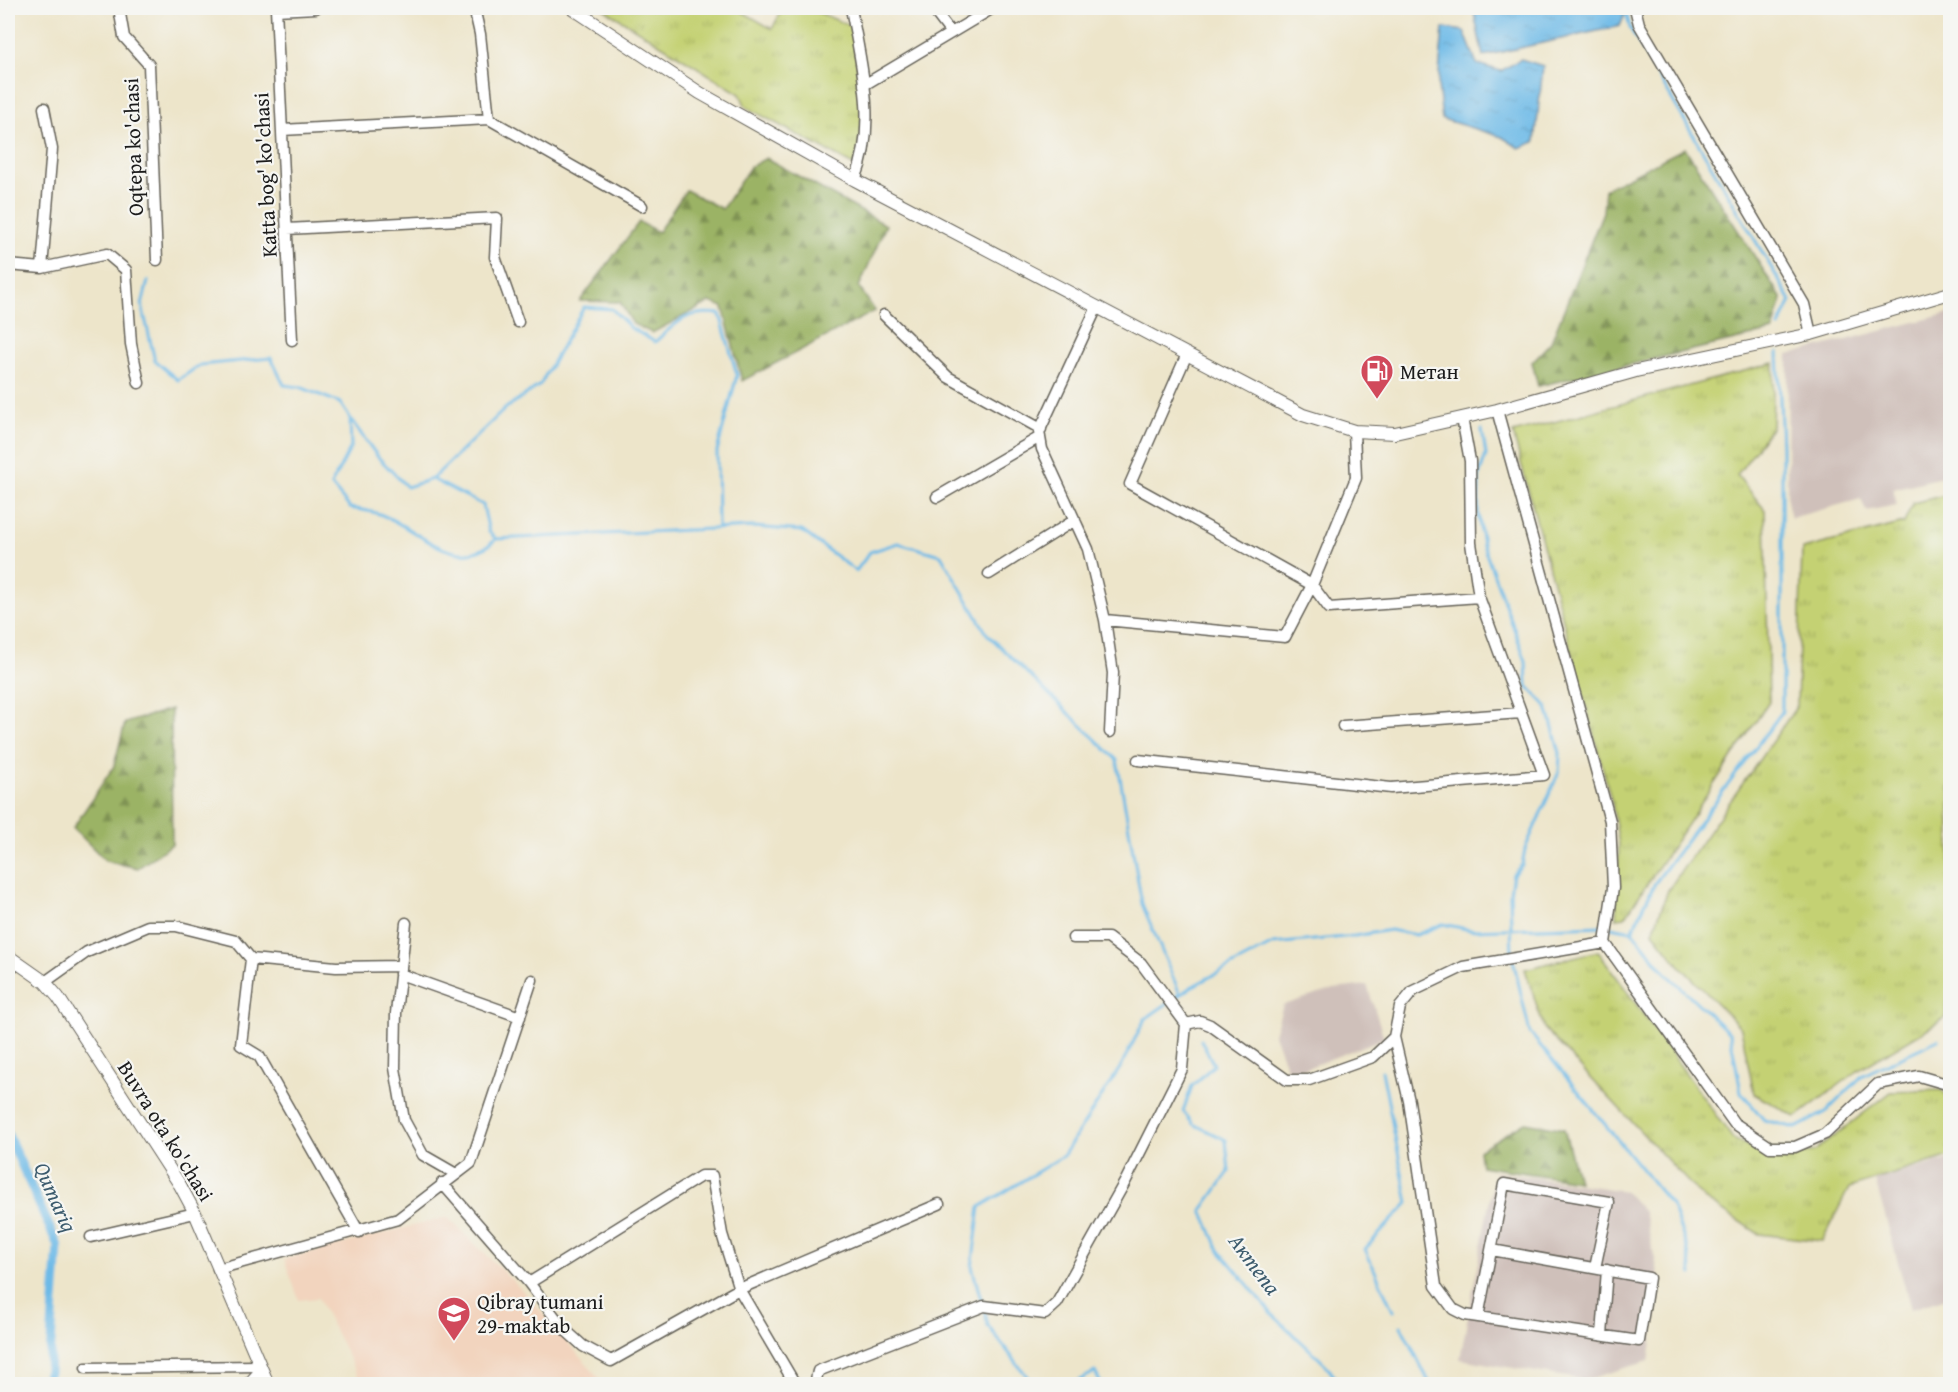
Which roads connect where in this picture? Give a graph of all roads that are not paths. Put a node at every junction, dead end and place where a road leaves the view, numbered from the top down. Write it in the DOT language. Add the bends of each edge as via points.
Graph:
graph roads {
  1 [pos="119,8"];
  2 [pos="316,8"];
  3 [pos="474,8"];
  4 [pos="572,8"];
  5 [pos="851,8"];
  6 [pos="932,8"];
  7 [pos="993,8"];
  8 [pos="1635,8"];
  9 [pos="276,9"];
  10 [pos="951,33"];
  11 [pos="864,85"];
  12 [pos="44,108"];
  13 [pos="489,119"];
  14 [pos="282,130"];
  15 [pos="855,180"];
  16 [pos="642,206"];
  17 [pos="286,229"];
  18 [pos="156,260"];
  19 [pos="8,265"];
  20 [pos="42,268"];
  21 [pos="1950,293"];
  22 [pos="1097,307"];
  23 [pos="884,315"];
  24 [pos="518,322"];
  25 [pos="1811,334"];
  26 [pos="292,340"];
  27 [pos="1187,354"];
  28 [pos="139,383"];
  29 [pos="1497,410"];
  30 [pos="1462,418"];
  31 [pos="1353,431"];
  32 [pos="1041,433"];
  33 [pos="937,497"];
  34 [pos="1075,520"];
  35 [pos="989,574"];
  36 [pos="1312,585"];
  37 [pos="1479,597"];
  38 [pos="1105,620"];
  39 [pos="1521,712"];
  40 [pos="1343,726"];
  41 [pos="1110,732"];
  42 [pos="1138,760"];
  43 [pos="406,923"];
  44 [pos="1073,938"];
  45 [pos="1605,943"];
  46 [pos="8,956"];
  47 [pos="251,958"];
  48 [pos="401,970"];
  49 [pos="532,980"];
  50 [pos="45,982"];
  51 [pos="520,1017"];
  52 [pos="1186,1024"];
  53 [pos="1394,1037"];
  54 [pos="1950,1085"];
  55 [pos="456,1174"];
  56 [pos="442,1183"];
  57 [pos="939,1204"];
  58 [pos="195,1213"];
  59 [pos="359,1232"];
  60 [pos="91,1237"];
  61 [pos="1492,1250"];
  62 [pos="218,1269"];
  63 [pos="1601,1269"];
  64 [pos="529,1283"];
  65 [pos="739,1289"];
  66 [pos="1479,1317"];
  67 [pos="1602,1335"];
  68 [pos="86,1368"];
  69 [pos="260,1368"];
  70 [pos="249,1384"];
  71 [pos="268,1384"];
  72 [pos="795,1384"];
  73 [pos="815,1384"];
  1 -- 18 [label="street, Oqtepa ko'chasi" via="124,37 149,65"];
  2 -- 9 [label="street"];
  3 -- 13 [label="street"];
  4 -- 15 [label="main road" via="700,93"];
  5 -- 11 [label="street"];
  6 -- 10 [label="street"];
  7 -- 10 [label="street"];
  8 -- 25 [label="street" via="1639,24 1804,304"];
  9 -- 14 [label="street, Katta bog' ko'chasi"];
  10 -- 11 [label="street"];
  11 -- 15 [label="street" via="868,114 863,161"];
  12 -- 20 [label="street" via="52,149"];
  13 -- 14 [label="street"];
  13 -- 16 [label="street"];
  14 -- 17 [label="street, Katta bog' ko'chasi"];
  15 -- 22 [label="main road"];
  17 -- 24 [label="street" via="497,218 495,257"];
  17 -- 26 [label="street, Katta bog' ko'chasi"];
  19 -- 20 [label="street"];
  20 -- 28 [label="street" via="107,254 126,270 131,344"];
  21 -- 25 [label="main road"];
  22 -- 27 [label="main road"];
  22 -- 32 [label="street"];
  23 -- 32 [label="street" via="948,377"];
  25 -- 29 [label="main road" via="1636,371"];
  27 -- 31 [label="main road" via="1303,415"];
  27 -- 36 [label="street" via="1130,484"];
  29 -- 30 [label="main road"];
  29 -- 45 [label="street" via="1610,821 1613,888"];
  30 -- 31 [label="main road" via="1395,434"];
  30 -- 37 [label="street" via="1470,461 1471,543"];
  31 -- 36 [label="street" via="1356,478"];
  32 -- 33 [label="street"];
  32 -- 34 [label="street" via="1042,449"];
  34 -- 35 [label="street"];
  34 -- 38 [label="street" via="1088,549"];
  36 -- 37 [label="street" via="1329,608"];
  36 -- 38 [label="street" via="1285,637"];
  37 -- 39 [label="street"];
  38 -- 41 [label="street" via="1113,673"];
  39 -- 40 [label="street"];
  39 -- 42 [label="street" via="1544,775 1391,788"];
  43 -- 48 [label="street"];
  44 -- 52 [label="street" via="1108,938 1141,963"];
  45 -- 53 [label="street" via="1463,967 1428,982 1413,991 1400,1008"];
  45 -- 54 [label="street" via="1734,1123 1770,1147 1795,1147 1825,1134 1878,1084 1919,1076"];
  46 -- 50 [label="main road, Buvra ota ko'chasi"];
  47 -- 48 [label="street"];
  47 -- 50 [label="street" via="236,941 176,926 148,926 87,952"];
  47 -- 59 [label="street" via="241,1045 259,1056"];
  48 -- 51 [label="street"];
  48 -- 55 [label="street" via="395,1068 404,1120 423,1155"];
  49 -- 51 [label="street"];
  50 -- 58 [label="main road, Buvra ota ko'chasi"];
  51 -- 55 [label="street" via="471,1163"];
  52 -- 53 [label="street" via="1200,1021 1210,1025 1287,1080 1310,1080 1373,1057"];
  52 -- 73 [label="street" via="1182,1069 1057,1303 1045,1314 984,1306 819,1371"];
  53 -- 66 [label="street" via="1409,1101 1436,1286 1453,1309"];
  55 -- 56 [label="street"];
  56 -- 59 [label="street" via="398,1219"];
  56 -- 64 [label="street"];
  57 -- 65 [label="street"];
  58 -- 60 [label="street"];
  58 -- 62 [label="main road, Buvra ota ko'chasi"];
  59 -- 62 [label="street"];
  61 -- 63 [label="street"];
  61 -- 63 [label="street" via="1504,1184 1609,1202"];
  61 -- 66 [label="street"];
  62 -- 69 [label="main road, Buvra ota ko'chasi"];
  63 -- 67 [label="street"];
  63 -- 67 [label="street" via="1649,1278 1639,1341"];
  64 -- 65 [label="street" via="563,1328 583,1346 611,1361"];
  64 -- 65 [label="street" via="702,1176 712,1176 722,1234"];
  65 -- 72 [label="street"];
  66 -- 67 [label="street"];
  68 -- 69 [label="street"];
  69 -- 70 [label="main road"];
  69 -- 71 [label="main road, Buvra ota ko'chasi"];
}
